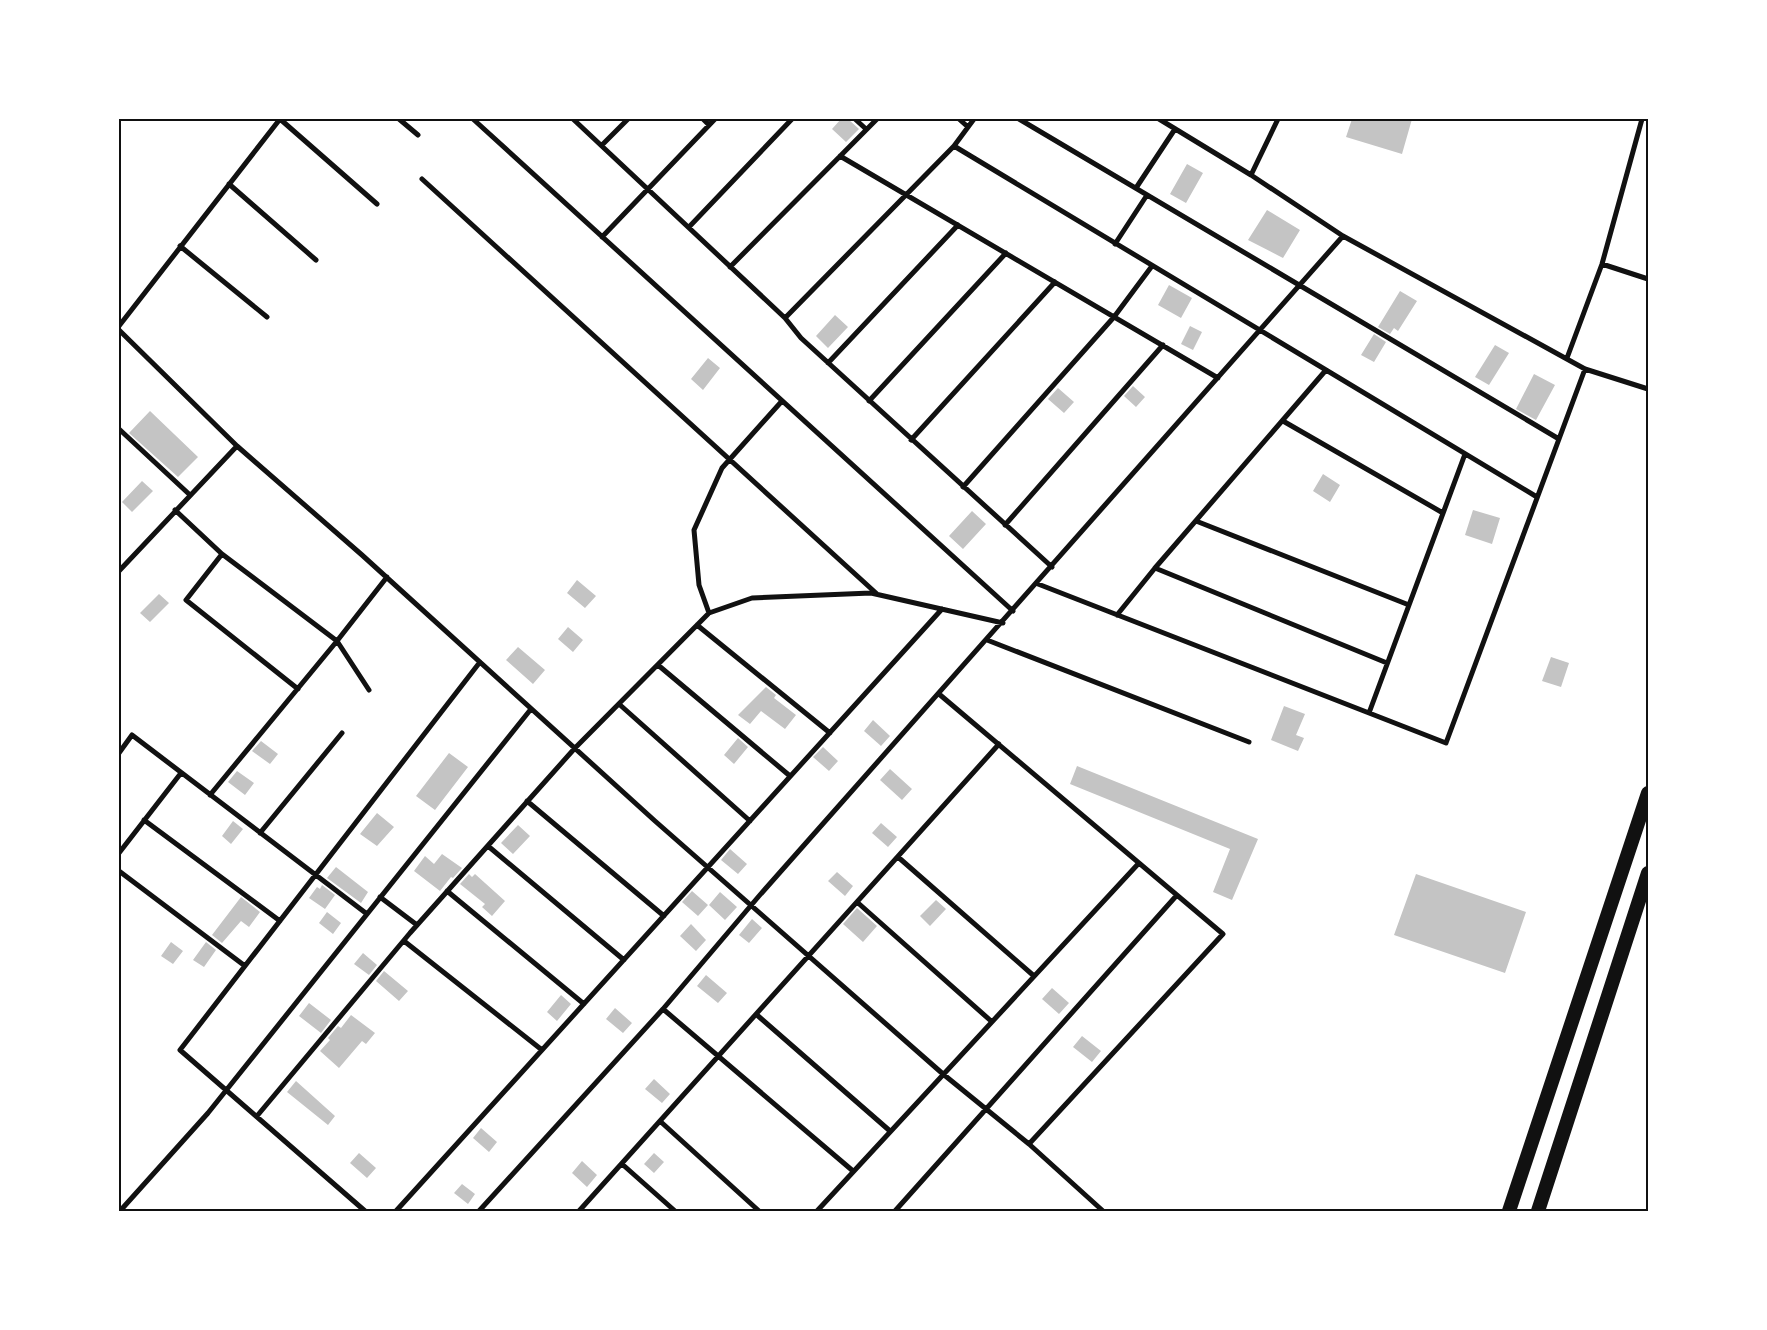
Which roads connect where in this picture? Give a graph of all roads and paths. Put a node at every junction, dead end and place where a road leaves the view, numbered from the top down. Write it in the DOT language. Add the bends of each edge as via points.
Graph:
graph roads {
  1 [pos="280,119"];
  2 [pos="399,119"];
  3 [pos="472,119"];
  4 [pos="573,119"];
  5 [pos="628,119"];
  6 [pos="703,119"];
  7 [pos="715,119"];
  8 [pos="792,119"];
  9 [pos="855,119"];
  10 [pos="877,119"];
  11 [pos="959,119"];
  12 [pos="974,119"];
  13 [pos="1019,119"];
  14 [pos="1159,119"];
  15 [pos="1278,119"];
  16 [pos="1642,119"];
  17 [pos="709,125"];
  18 [pos="968,127"];
  19 [pos="1176,129"];
  20 [pos="866,130"];
  21 [pos="418,135"];
  22 [pos="602,145"];
  23 [pos="954,146"];
  24 [pos="840,156"];
  25 [pos="1251,175"];
  26 [pos="422,179"];
  27 [pos="229,184"];
  28 [pos="648,188"];
  29 [pos="1136,188"];
  30 [pos="906,194"];
  31 [pos="1147,195"];
  32 [pos="377,204"];
  33 [pos="958,224"];
  34 [pos="689,227"];
  35 [pos="1343,236"];
  36 [pos="602,237"];
  37 [pos="1115,244"];
  38 [pos="180,246"];
  39 [pos="1006,253"];
  40 [pos="316,260"];
  41 [pos="1602,264"];
  42 [pos="1152,266"];
  43 [pos="730,268"];
  44 [pos="1648,278"];
  45 [pos="1055,282"];
  46 [pos="1300,286"];
  47 [pos="267,317"];
  48 [pos="1114,317"];
  49 [pos="785,318"];
  50 [pos="119,326"];
  51 [pos="119,330"];
  52 [pos="1260,331"];
  53 [pos="1163,345"];
  54 [pos="1567,358"];
  55 [pos="828,363"];
  56 [pos="1584,369"];
  57 [pos="1326,370"];
  58 [pos="1218,378"];
  59 [pos="1648,389"];
  60 [pos="782,400"];
  61 [pos="869,400"];
  62 [pos="1283,421"];
  63 [pos="119,430"];
  64 [pos="1559,439"];
  65 [pos="911,440"];
  66 [pos="237,446"];
  67 [pos="1465,454"];
  68 [pos="730,460"];
  69 [pos="963,487"];
  70 [pos="190,495"];
  71 [pos="1537,497"];
  72 [pos="175,510"];
  73 [pos="1443,513"];
  74 [pos="1196,521"];
  75 [pos="1004,524"];
  76 [pos="222,554"];
  77 [pos="1052,568"];
  78 [pos="1155,568"];
  79 [pos="119,571"];
  80 [pos="387,577"];
  81 [pos="1038,584"];
  82 [pos="877,594"];
  83 [pos="1409,605"];
  84 [pos="942,609"];
  85 [pos="1013,611"];
  86 [pos="709,613"];
  87 [pos="1117,615"];
  88 [pos="1003,622"];
  89 [pos="697,625"];
  90 [pos="987,640"];
  91 [pos="337,641"];
  92 [pos="480,662"];
  93 [pos="1387,663"];
  94 [pos="658,665"];
  95 [pos="298,689"];
  96 [pos="369,690"];
  97 [pos="939,694"];
  98 [pos="619,704"];
  99 [pos="531,709"];
  100 [pos="1369,713"];
  101 [pos="342,733"];
  102 [pos="830,733"];
  103 [pos="1249,742"];
  104 [pos="999,744"];
  105 [pos="575,748"];
  106 [pos="119,753"];
  107 [pos="181,772"];
  108 [pos="790,776"];
  109 [pos="1648,793"];
  110 [pos="210,795"];
  111 [pos="527,801"];
  112 [pos="144,820"];
  113 [pos="750,820"];
  114 [pos="260,833"];
  115 [pos="488,846"];
  116 [pos="119,853"];
  117 [pos="898,857"];
  118 [pos="1139,862"];
  119 [pos="708,867"];
  120 [pos="119,871"];
  121 [pos="1648,873"];
  122 [pos="315,875"];
  123 [pos="448,892"];
  124 [pos="1177,895"];
  125 [pos="380,897"];
  126 [pos="857,902"];
  127 [pos="751,905"];
  128 [pos="367,914"];
  129 [pos="664,916"];
  130 [pos="280,921"];
  131 [pos="417,925"];
  132 [pos="404,940"];
  133 [pos="809,956"];
  134 [pos="624,960"];
  135 [pos="245,966"];
  136 [pos="1034,976"];
  137 [pos="584,1004"];
  138 [pos="663,1009"];
  139 [pos="757,1015"];
  140 [pos="991,1021"];
  141 [pos="542,1050"];
  142 [pos="719,1057"];
  143 [pos="943,1074"];
  144 [pos="226,1091"];
  145 [pos="986,1108"];
  146 [pos="257,1116"];
  147 [pos="661,1122"];
  148 [pos="890,1131"];
  149 [pos="1029,1144"];
  150 [pos="622,1164"];
  151 [pos="853,1171"];
  152 [pos="583,1206"];
  153 [pos="120,1211"];
  154 [pos="365,1211"];
  155 [pos="396,1211"];
  156 [pos="479,1211"];
  157 [pos="579,1211"];
  158 [pos="588,1211"];
  159 [pos="675,1211"];
  160 [pos="759,1211"];
  161 [pos="816,1211"];
  162 [pos="895,1211"];
  163 [pos="1103,1211"];
  164 [pos="1509,1211"];
  165 [pos="1538,1211"];
  1 -- 27 [label="street"];
  1 -- 32 [label="street"];
  2 -- 21 [label="street"];
  3 -- 36 [label="street"];
  4 -- 22 [label="street"];
  5 -- 22 [label="street"];
  6 -- 17 [label="street"];
  7 -- 17 [label="street"];
  8 -- 34 [label="street"];
  9 -- 20 [label="street"];
  10 -- 20 [label="street"];
  11 -- 18 [label="street"];
  12 -- 18 [label="street"];
  13 -- 29 [label="street"];
  14 -- 19 [label="street"];
  15 -- 25 [label="street"];
  16 -- 41 [label="street"];
  17 -- 28 [label="street"];
  18 -- 23 [label="street"];
  19 -- 25 [label="street"];
  19 -- 29 [label="street"];
  20 -- 24 [label="street"];
  22 -- 28 [label="street"];
  23 -- 30 [label="street"];
  23 -- 37 [label="street"];
  24 -- 30 [label="street"];
  24 -- 43 [label="street"];
  25 -- 35 [label="street"];
  26 -- 68 [label="street"];
  27 -- 38 [label="street"];
  27 -- 40 [label="street"];
  28 -- 34 [label="street"];
  28 -- 36 [label="street"];
  29 -- 31 [label="street"];
  30 -- 33 [label="street"];
  30 -- 49 [label="street"];
  31 -- 37 [label="street"];
  31 -- 46 [label="street"];
  33 -- 39 [label="street"];
  33 -- 55 [label="street"];
  34 -- 43 [label="street"];
  35 -- 46 [label="street"];
  35 -- 54 [label="street"];
  36 -- 60 [label="street"];
  37 -- 42 [label="street"];
  38 -- 47 [label="street"];
  38 -- 50 [label="street"];
  39 -- 45 [label="street"];
  39 -- 61 [label="street"];
  41 -- 44 [label="street"];
  41 -- 54 [label="street"];
  42 -- 48 [label="street"];
  42 -- 52 [label="street"];
  43 -- 49 [label="street"];
  45 -- 48 [label="street"];
  45 -- 65 [label="street"];
  46 -- 52 [label="street"];
  46 -- 64 [label="street"];
  48 -- 53 [label="street"];
  48 -- 69 [label="street"];
  49 -- 55 [label="street"];
  51 -- 66 [label="street"];
  52 -- 57 [label="street"];
  52 -- 58 [label="street"];
  53 -- 58 [label="street"];
  53 -- 75 [label="street"];
  54 -- 56 [label="street"];
  55 -- 61 [label="street"];
  56 -- 59 [label="street"];
  56 -- 64 [label="street"];
  57 -- 62 [label="street"];
  57 -- 67 [label="street"];
  58 -- 77 [label="street"];
  60 -- 68 [label="street"];
  60 -- 85 [label="street"];
  61 -- 65 [label="street"];
  62 -- 73 [label="street"];
  62 -- 74 [label="street"];
  63 -- 70 [label="street"];
  64 -- 71 [label="street"];
  65 -- 69 [label="street"];
  66 -- 70 [label="street"];
  66 -- 80 [label="street"];
  67 -- 71 [label="street"];
  67 -- 73 [label="street"];
  68 -- 82 [label="street"];
  68 -- 86 [label="street" via="722,468 694,530 699,585"];
  69 -- 75 [label="street"];
  70 -- 72 [label="street"];
  71 -- 100 [label="street" via="1446,743"];
  72 -- 76 [label="street"];
  72 -- 79 [label="street"];
  73 -- 83 [label="street"];
  74 -- 78 [label="street"];
  74 -- 83 [label="street"];
  75 -- 77 [label="street"];
  76 -- 91 [label="street"];
  76 -- 95 [label="street" via="186,600"];
  77 -- 81 [label="street"];
  78 -- 87 [label="street"];
  78 -- 93 [label="street"];
  80 -- 91 [label="street"];
  80 -- 92 [label="street"];
  81 -- 85 [label="street"];
  81 -- 87 [label="street"];
  82 -- 84 [label="street"];
  82 -- 86 [label="street" via="752,598"];
  83 -- 93 [label="street"];
  84 -- 88 [label="street"];
  84 -- 102 [label="street"];
  85 -- 88 [label="street"];
  86 -- 89 [label="street"];
  87 -- 100 [label="street"];
  88 -- 90 [label="street"];
  89 -- 94 [label="street"];
  89 -- 102 [label="street"];
  90 -- 97 [label="street"];
  90 -- 103 [label="street"];
  91 -- 95 [label="street"];
  91 -- 96 [label="street"];
  92 -- 99 [label="street"];
  92 -- 122 [label="street"];
  93 -- 100 [label="street"];
  94 -- 98 [label="street"];
  94 -- 108 [label="street"];
  95 -- 110 [label="street"];
  97 -- 104 [label="street"];
  97 -- 127 [label="street"];
  98 -- 105 [label="street"];
  98 -- 113 [label="street"];
  99 -- 105 [label="street"];
  99 -- 125 [label="street"];
  101 -- 114 [label="street"];
  102 -- 108 [label="street"];
  104 -- 117 [label="street"];
  104 -- 118 [label="street"];
  105 -- 111 [label="street"];
  105 -- 119 [label="street"];
  106 -- 107 [label="street" via="132,735"];
  107 -- 110 [label="street"];
  107 -- 112 [label="street"];
  108 -- 113 [label="street"];
  109 -- 164 [label="highway"];
  110 -- 114 [label="street"];
  111 -- 115 [label="street"];
  111 -- 129 [label="street"];
  112 -- 116 [label="street"];
  112 -- 130 [label="street"];
  113 -- 119 [label="street"];
  114 -- 122 [label="street"];
  115 -- 123 [label="street"];
  115 -- 134 [label="street"];
  117 -- 126 [label="street"];
  117 -- 136 [label="street"];
  118 -- 124 [label="street"];
  118 -- 136 [label="street"];
  119 -- 127 [label="street"];
  119 -- 129 [label="street"];
  120 -- 135 [label="street"];
  121 -- 165 [label="highway"];
  122 -- 128 [label="street"];
  122 -- 130 [label="street"];
  123 -- 131 [label="street"];
  123 -- 137 [label="street"];
  124 -- 145 [label="street"];
  124 -- 149 [label="street" via="1223,934"];
  125 -- 128 [label="street"];
  125 -- 131 [label="street"];
  126 -- 133 [label="street"];
  126 -- 140 [label="street"];
  127 -- 133 [label="street"];
  127 -- 138 [label="street"];
  128 -- 144 [label="street"];
  129 -- 134 [label="street"];
  130 -- 135 [label="street"];
  131 -- 132 [label="street"];
  132 -- 141 [label="street"];
  132 -- 146 [label="street"];
  133 -- 139 [label="street"];
  133 -- 143 [label="street"];
  134 -- 137 [label="street"];
  135 -- 144 [label="street" via="180,1050"];
  136 -- 140 [label="street"];
  137 -- 141 [label="street"];
  138 -- 142 [label="street"];
  138 -- 156 [label="street"];
  139 -- 142 [label="street"];
  139 -- 148 [label="street"];
  140 -- 143 [label="street"];
  141 -- 155 [label="street"];
  142 -- 147 [label="street"];
  142 -- 151 [label="street"];
  143 -- 145 [label="street"];
  143 -- 148 [label="street"];
  144 -- 146 [label="street"];
  144 -- 153 [label="street"];
  145 -- 149 [label="street"];
  145 -- 162 [label="street"];
  146 -- 154 [label="street"];
  147 -- 150 [label="street"];
  147 -- 160 [label="street"];
  148 -- 151 [label="street"];
  149 -- 163 [label="street"];
  150 -- 152 [label="street"];
  150 -- 159 [label="street"];
  151 -- 161 [label="street"];
  152 -- 157 [label="street"];
  152 -- 158 [label="street"];
}
